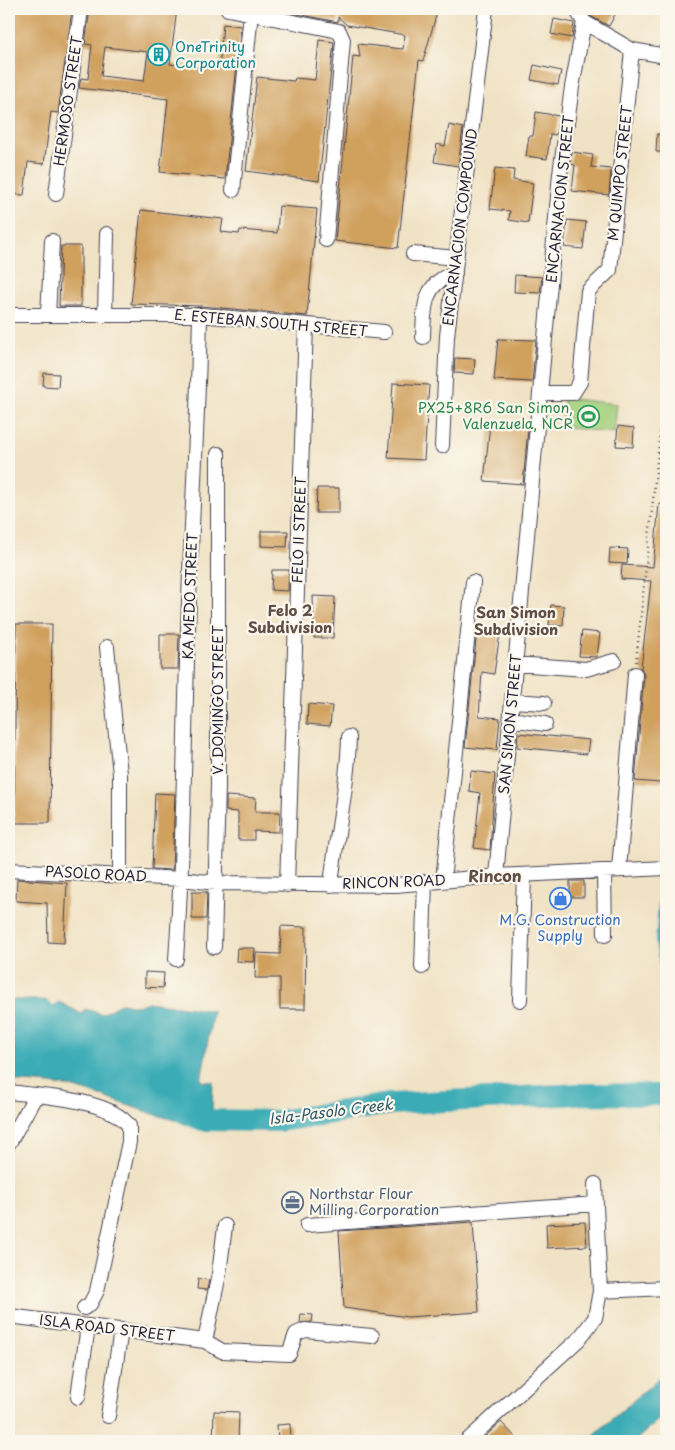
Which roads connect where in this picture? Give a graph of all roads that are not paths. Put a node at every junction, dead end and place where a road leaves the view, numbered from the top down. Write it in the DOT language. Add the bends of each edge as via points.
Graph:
graph roads {
  1 [pos="81,9"];
  2 [pos="228,9"];
  3 [pos="486,9"];
  4 [pos="576,9"];
  5 [pos="251,13"];
  6 [pos="584,22"];
  7 [pos="632,50"];
  8 [pos="666,56"];
  9 [pos="233,190"];
  10 [pos="56,194"];
  11 [pos="107,234"];
  12 [pos="326,240"];
  13 [pos="52,241"];
  14 [pos="413,254"];
  15 [pos="457,258"];
  16 [pos="455,273"];
  17 [pos="200,314"];
  18 [pos="9,315"];
  19 [pos="48,315"];
  20 [pos="105,315"];
  21 [pos="306,325"];
  22 [pos="384,332"];
  23 [pos="423,337"];
  24 [pos="542,393"];
  25 [pos="442,446"];
  26 [pos="218,454"];
  27 [pos="473,582"];
  28 [pos="107,647"];
  29 [pos="614,661"];
  30 [pos="515,664"];
  31 [pos="635,674"];
  32 [pos="512,701"];
  33 [pos="544,703"];
  34 [pos="510,719"];
  35 [pos="545,724"];
  36 [pos="348,736"];
  37 [pos="666,868"];
  38 [pos="9,870"];
  39 [pos="612,870"];
  40 [pos="120,875"];
  41 [pos="524,875"];
  42 [pos="496,876"];
  43 [pos="182,878"];
  44 [pos="443,881"];
  45 [pos="216,882"];
  46 [pos="425,882"];
  47 [pos="287,884"];
  48 [pos="331,884"];
  49 [pos="605,935"];
  50 [pos="214,947"];
  51 [pos="176,959"];
  52 [pos="422,968"];
  53 [pos="520,1000"];
  54 [pos="9,1092"];
  55 [pos="36,1096"];
  56 [pos="9,1143"];
  57 [pos="594,1184"];
  58 [pos="596,1204"];
  59 [pos="307,1225"];
  60 [pos="225,1226"];
  61 [pos="666,1288"];
  62 [pos="600,1291"];
  63 [pos="84,1308"];
  64 [pos="9,1316"];
  65 [pos="88,1326"];
  66 [pos="121,1330"];
  67 [pos="372,1336"];
  68 [pos="205,1341"];
  69 [pos="78,1397"];
  70 [pos="108,1416"];
  71 [pos="466,1441"];
  1 -- 10 [label="street, HERMOSO STREET"];
  2 -- 5 [label="street"];
  3 -- 15 [label="street, ENCARNACION COMPOUND"];
  4 -- 6 [label="street"];
  5 -- 9 [label="street"];
  5 -- 12 [label="street" via="339,31 343,40"];
  6 -- 7 [label="street"];
  6 -- 24 [label="street, ENCARNACION STREET" via="560,174"];
  7 -- 8 [label="street"];
  7 -- 24 [label="street, M QUIMPO STREET" via="610,270 591,287 579,387 572,393"];
  11 -- 20 [label="street"];
  13 -- 19 [label="street"];
  14 -- 15 [label="street"];
  15 -- 16 [label="street, ENCARNACION COMPOUND"];
  16 -- 23 [label="street" via="444,276 428,294"];
  16 -- 25 [label="street, ENCARNACION COMPOUND"];
  17 -- 20 [label="street, E. ESTEBAN SOUTH STREET"];
  17 -- 21 [label="street, E. ESTEBAN SOUTH STREET"];
  17 -- 43 [label="street, KA MEDO STREET"];
  18 -- 19 [label="street, E. ESTEBAN SOUTH STREET"];
  19 -- 20 [label="street, E. ESTEBAN SOUTH STREET"];
  21 -- 22 [label="street, E. ESTEBAN SOUTH STREET"];
  21 -- 47 [label="street, FELO II STREET"];
  24 -- 30 [label="street, SAN SIMON STREET"];
  26 -- 45 [label="street, V. DOMINGO STREET"];
  27 -- 44 [label="street"];
  28 -- 40 [label="street" via="120,774"];
  29 -- 30 [label="street" via="586,669"];
  30 -- 32 [label="street, SAN SIMON STREET"];
  31 -- 39 [label="street"];
  32 -- 33 [label="street"];
  32 -- 34 [label="street, SAN SIMON STREET"];
  34 -- 35 [label="street"];
  34 -- 42 [label="street, SAN SIMON STREET"];
  36 -- 48 [label="street" via="347,778"];
  37 -- 39 [label="street, RINCON ROAD"];
  38 -- 40 [label="street, PASOLO ROAD"];
  39 -- 41 [label="street, RINCON ROAD"];
  39 -- 49 [label="street"];
  40 -- 43 [label="street, PASOLO ROAD"];
  41 -- 42 [label="street, RINCON ROAD"];
  41 -- 53 [label="street"];
  42 -- 44 [label="street, RINCON ROAD"];
  43 -- 45 [label="street, RINCON ROAD"];
  43 -- 51 [label="street, KA MEDO STREET"];
  44 -- 46 [label="street, RINCON ROAD"];
  45 -- 47 [label="street, RINCON ROAD"];
  45 -- 50 [label="street, V. DOMINGO STREET"];
  46 -- 48 [label="street, RINCON ROAD"];
  46 -- 52 [label="street"];
  47 -- 48 [label="street, RINCON ROAD"];
  54 -- 55 [label="street"];
  55 -- 56 [label="street"];
  55 -- 63 [label="street" via="100,1106 118,1114 129,1126 97,1291"];
  57 -- 58 [label="street"];
  58 -- 59 [label="street"];
  58 -- 62 [label="street"];
  60 -- 68 [label="street"];
  61 -- 62 [label="street"];
  62 -- 71 [label="street" via="595,1318 579,1339"];
  64 -- 65 [label="street, ISLA ROAD STREET"];
  65 -- 66 [label="street, ISLA ROAD STREET"];
  65 -- 69 [label="street"];
  66 -- 68 [label="street, ISLA ROAD STREET"];
  66 -- 70 [label="street"];
  67 -- 68 [label="street, ISLA ROAD STREET" via="299,1331 288,1354 222,1351"];
}
